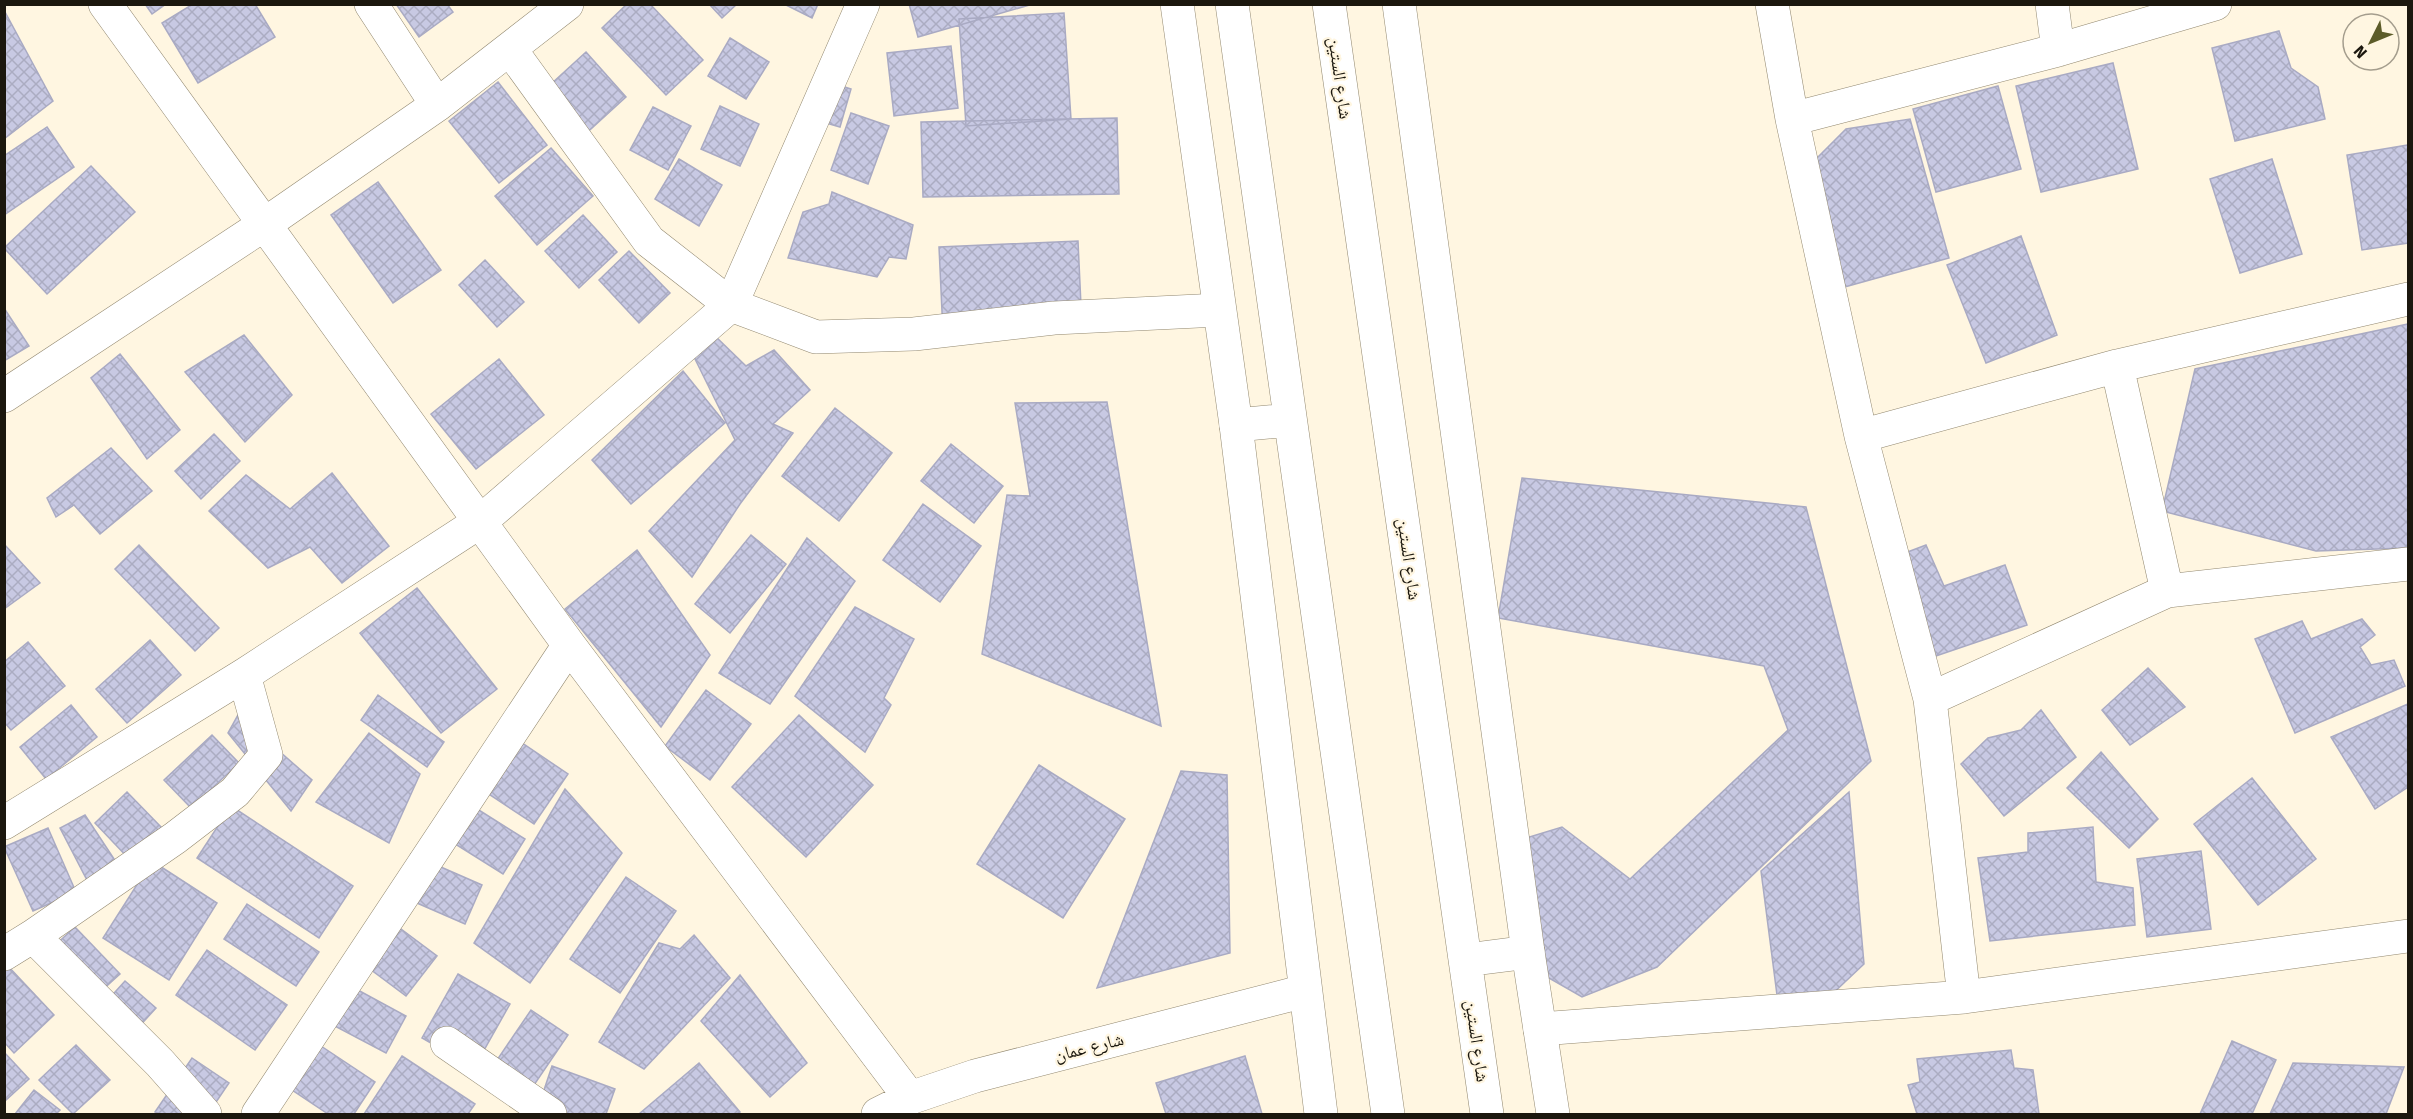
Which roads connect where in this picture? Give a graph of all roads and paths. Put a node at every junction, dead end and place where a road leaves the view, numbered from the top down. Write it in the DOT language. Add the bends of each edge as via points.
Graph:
graph roads {
  1 [pos="105,4"];
  2 [pos="371,4"];
  3 [pos="567,4"];
  4 [pos="863,4"];
  5 [pos="1177,4"];
  6 [pos="1232,4"];
  7 [pos="1329,4"];
  8 [pos="1399,4"];
  9 [pos="1772,4"];
  10 [pos="2052,4"];
  11 [pos="2215,4"];
  12 [pos="510,49"];
  13 [pos="2058,50"];
  14 [pos="437,105"];
  15 [pos="1792,119"];
  16 [pos="265,224"];
  17 [pos="2409,298"];
  18 [pos="731,305"];
  19 [pos="1219,310"];
  20 [pos="2117,366"];
  21 [pos="4,396"];
  22 [pos="1290,420"];
  23 [pos="1236,425"];
  24 [pos="1861,436"];
  25 [pos="481,521"];
  26 [pos="2409,564"];
  27 [pos="2167,591"];
  28 [pos="569,645"];
  29 [pos="243,675"];
  30 [pos="1930,699"];
  31 [pos="4,823"];
  32 [pos="33,936"];
  33 [pos="2409,936"];
  34 [pos="1528,952"];
  35 [pos="4,954"];
  36 [pos="1466,960"];
  37 [pos="1305,991"];
  38 [pos="1964,997"];
  39 [pos="1540,1029"];
  40 [pos="447,1043"];
  41 [pos="910,1098"];
  42 [pos="205,1114"];
  43 [pos="258,1114"];
  44 [pos="550,1114"];
  45 [pos="878,1114"];
  46 [pos="1321,1114"];
  47 [pos="1388,1114"];
  48 [pos="1487,1114"];
  49 [pos="1553,1114"];
  1 -- 16 [label="main road"];
  2 -- 14 [label="main road"];
  3 -- 12 [label="main road"];
  4 -- 18 [label="main road"];
  5 -- 19 [label="main road"];
  6 -- 22 [label="main road"];
  7 -- 36 [label="main road, شارع الستين"];
  8 -- 34 [label="main road"];
  9 -- 15 [label="main road"];
  10 -- 13 [label="main road"];
  11 -- 13 [label="main road"];
  12 -- 14 [label="main road"];
  12 -- 18 [label="main road" via="649,241"];
  13 -- 15 [label="main road"];
  14 -- 16 [label="main road"];
  15 -- 24 [label="main road"];
  16 -- 21 [label="main road"];
  16 -- 25 [label="main road"];
  17 -- 20 [label="main road"];
  18 -- 19 [label="main road" via="816,337 914,334 1054,318"];
  18 -- 25 [label="main road"];
  19 -- 23 [label="main road"];
  20 -- 24 [label="main road"];
  20 -- 27 [label="main road"];
  22 -- 23 [label="main road"];
  22 -- 47 [label="main road"];
  23 -- 37 [label="main road"];
  24 -- 30 [label="main road"];
  25 -- 28 [label="main road"];
  25 -- 29 [label="main road"];
  26 -- 27 [label="main road"];
  27 -- 30 [label="main road"];
  28 -- 41 [label="main road"];
  28 -- 43 [label="main road"];
  29 -- 31 [label="main road"];
  29 -- 32 [label="main road" via="266,755 235,792"];
  30 -- 38 [label="main road"];
  32 -- 35 [label="main road"];
  32 -- 42 [label="main road" via="160,1063"];
  33 -- 38 [label="main road"];
  34 -- 36 [label="main road"];
  34 -- 39 [label="main road"];
  36 -- 48 [label="main road, شارع الستين"];
  37 -- 41 [label="main road, شارع عمان" via="975,1076"];
  37 -- 46 [label="main road"];
  38 -- 39 [label="main road"];
  39 -- 49 [label="main road"];
  40 -- 44 [label="main road"];
  41 -- 45 [label="main road, شارع عمان"];
}
